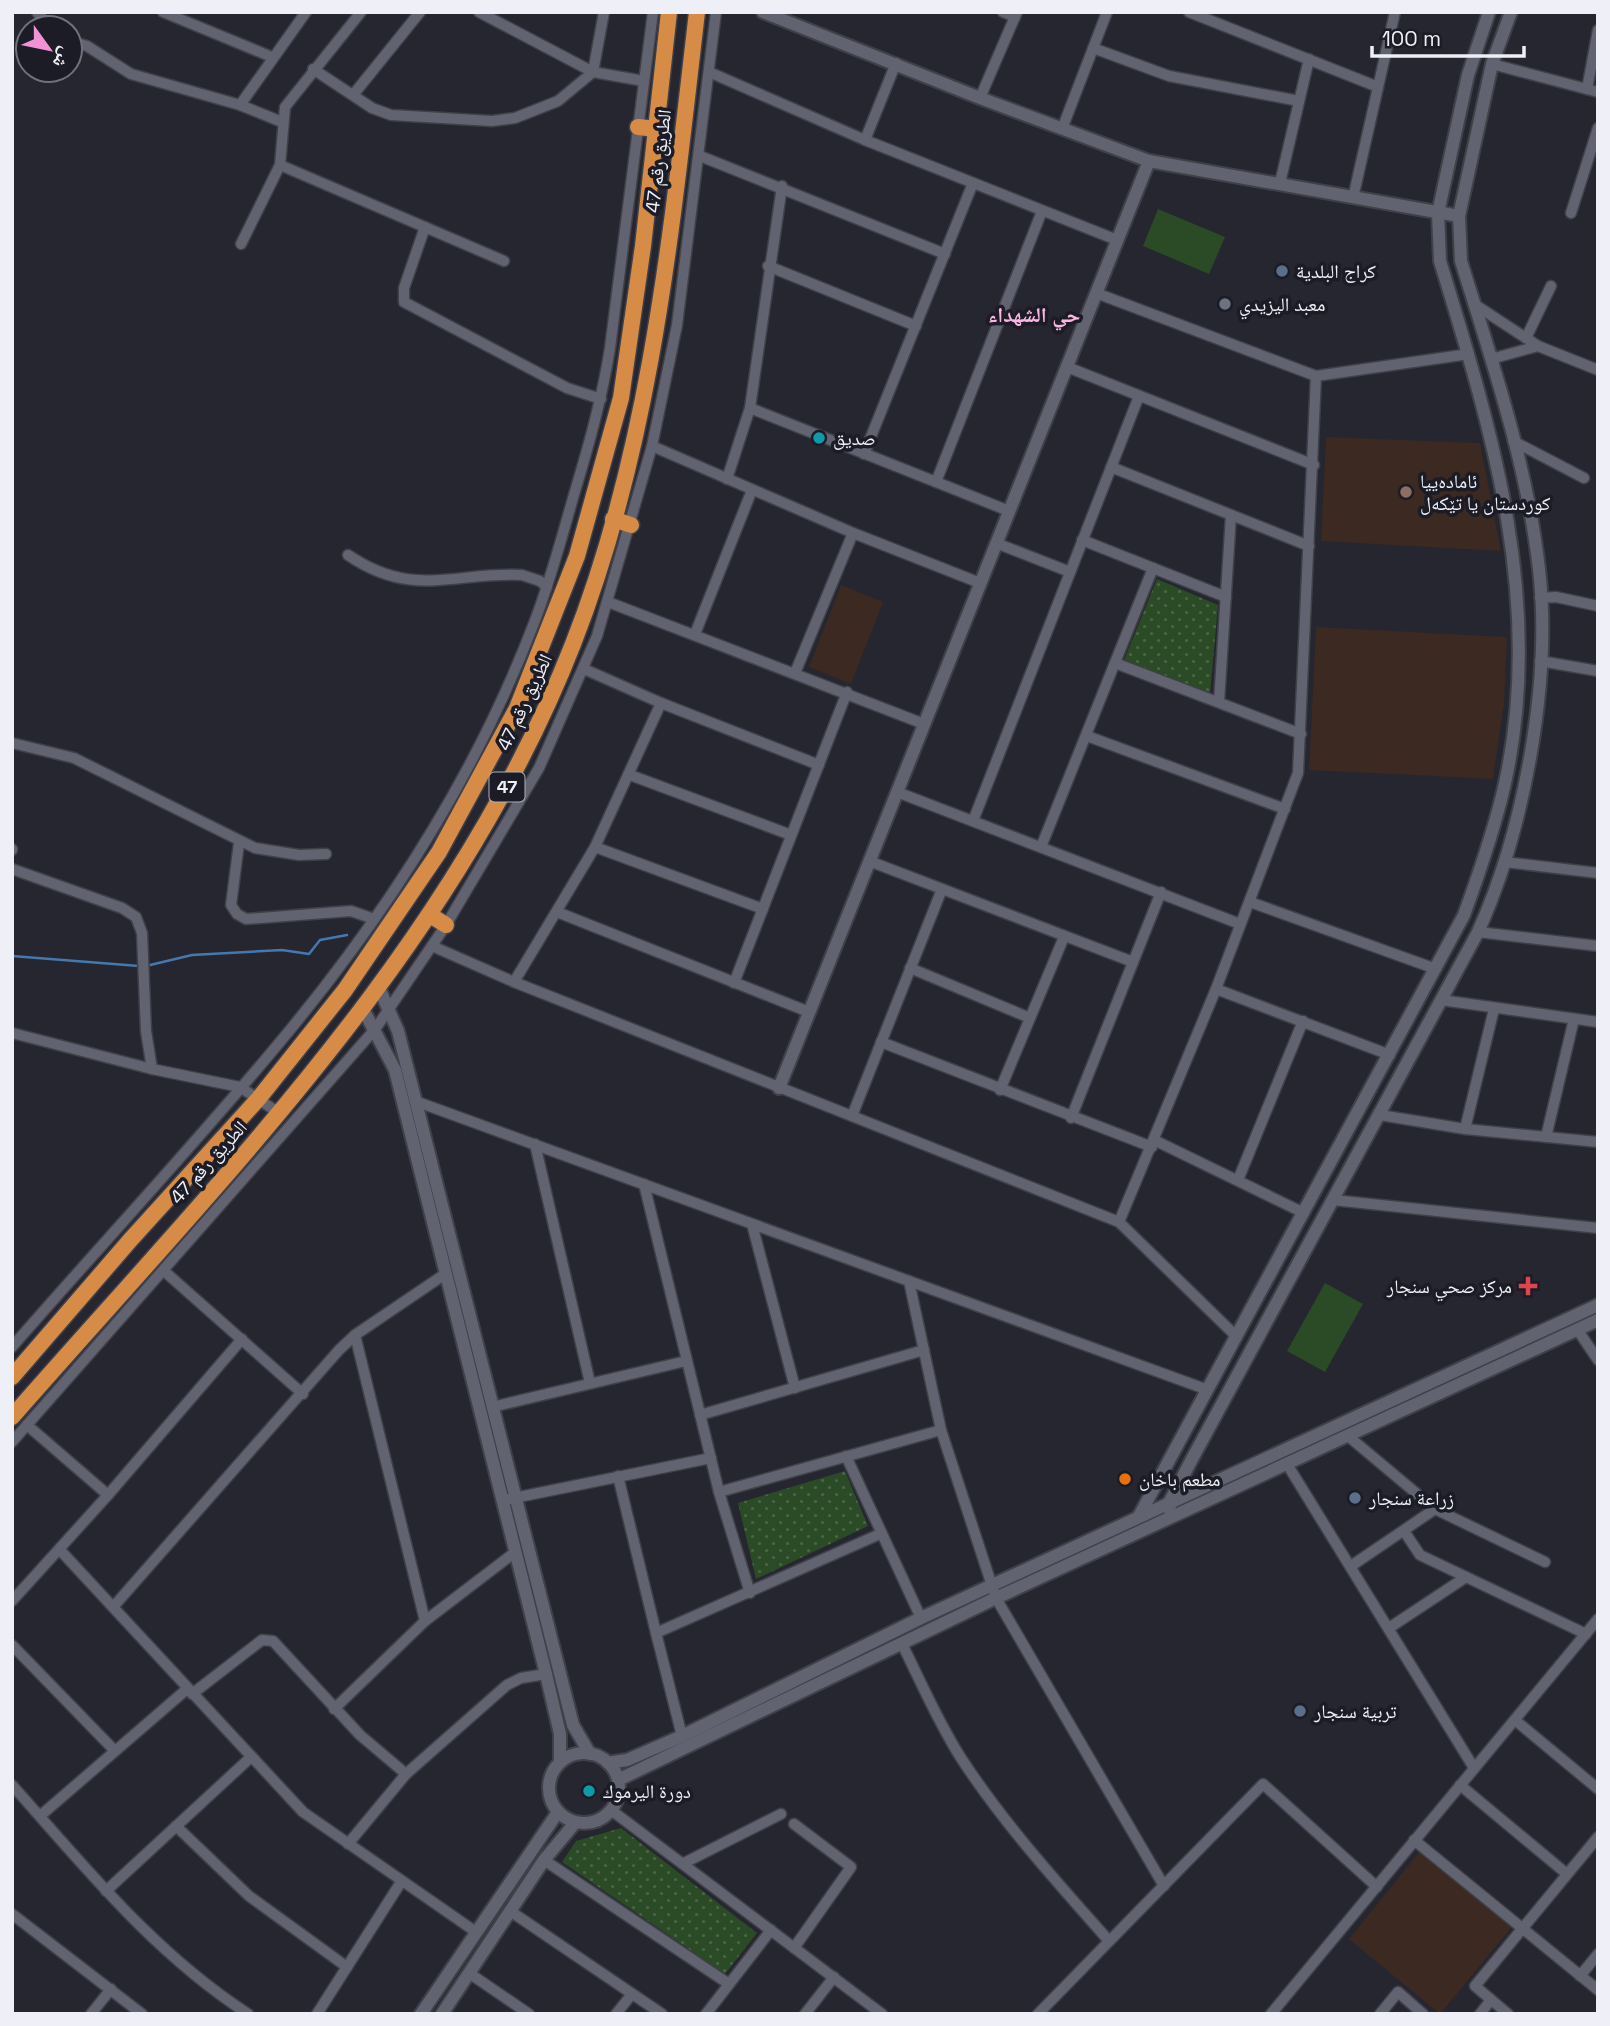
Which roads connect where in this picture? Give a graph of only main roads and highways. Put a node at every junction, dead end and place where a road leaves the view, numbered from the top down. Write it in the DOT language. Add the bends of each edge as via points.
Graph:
graph roads {
  1 [pos="669,12"];
  2 [pos="696,12"];
  3 [pos="638,127"];
  4 [pos="657,129"];
  5 [pos="621,398"];
  6 [pos="643,403"];
  7 [pos="613,519"];
  8 [pos="631,525"];
  9 [pos="413,861"];
  10 [pos="428,869"];
  11 [pos="430,915"];
  12 [pos="446,925"];
  13 [pos="222,1179"];
  14 [pos="233,1192"];
  15 [pos="12,1377"];
  16 [pos="12,1417"];
  1 -- 4 [label="highway, الطريق رقم 47 / 47"];
  2 -- 6 [label="highway, الطريق رقم 47 / 47" via="667,253"];
  3 -- 4 [label="highway"];
  4 -- 5 [label="highway, الطريق رقم 47 / 47"];
  5 -- 6 [label="highway"];
  5 -- 10 [label="highway, الطريق رقم 47 / 47" via="577,556 539,658 493,756"];
  6 -- 7 [label="highway, الطريق رقم 47 / 47"];
  7 -- 8 [label="highway"];
  7 -- 11 [label="highway, الطريق رقم 47 / 47" via="550,701 491,815"];
  9 -- 10 [label="highway"];
  10 -- 15 [label="highway, الطريق رقم 47 / 47" via="345,990 260,1098"];
  11 -- 12 [label="highway"];
  11 -- 13 [label="highway, الطريق رقم 47 / 47" via="363,1009"];
  13 -- 14 [label="highway"];
  13 -- 16 [label="highway, الطريق رقم 47 / 47"];
}
